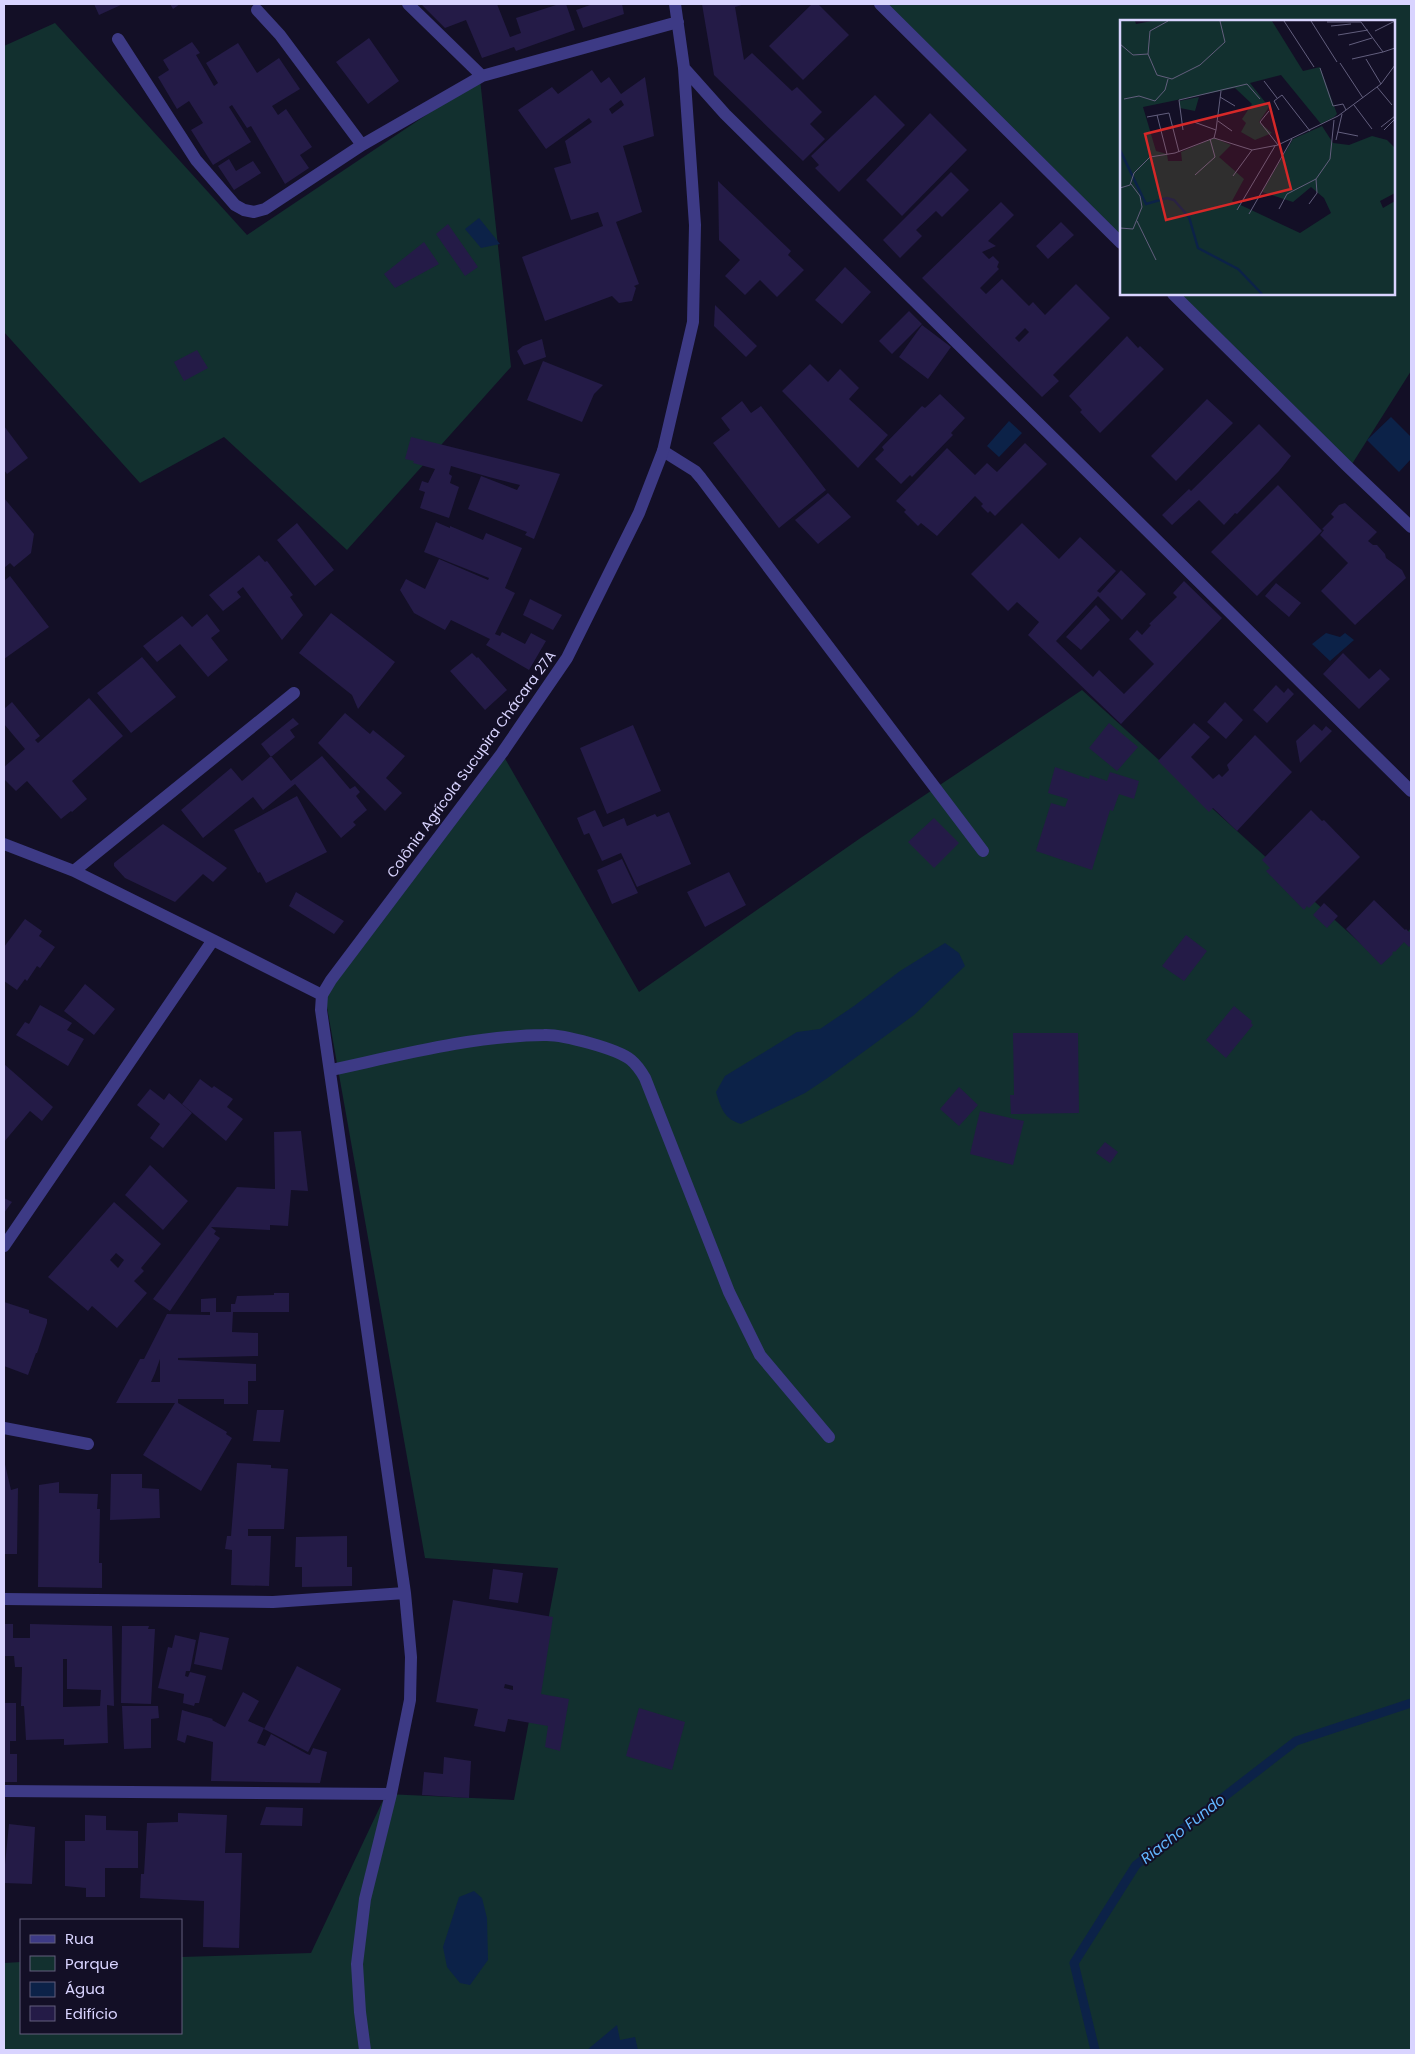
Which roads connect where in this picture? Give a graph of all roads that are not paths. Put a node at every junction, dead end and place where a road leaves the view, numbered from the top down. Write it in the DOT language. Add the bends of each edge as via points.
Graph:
graph roads {
  1 [pos="408,4"];
  2 [pos="675,4"];
  3 [pos="880,4"];
  4 [pos="257,10"];
  5 [pos="678,22"];
  6 [pos="118,39"];
  7 [pos="684,68"];
  8 [pos="482,76"];
  9 [pos="362,145"];
  10 [pos="1120,241"];
  11 [pos="1174,295"];
  12 [pos="663,451"];
  13 [pos="1411,527"];
  14 [pos="294,693"];
  15 [pos="1411,791"];
  16 [pos="5,848"];
  17 [pos="983,851"];
  18 [pos="74,871"];
  19 [pos="213,940"];
  20 [pos="322,995"];
  21 [pos="331,1070"];
  22 [pos="4,1246"];
  23 [pos="4,1428"];
  24 [pos="829,1437"];
  25 [pos="88,1444"];
  26 [pos="405,1593"];
  27 [pos="4,1599"];
  28 [pos="4,1791"];
  29 [pos="391,1794"];
  30 [pos="365,2050"];
  1 -- 8 [label="street"];
  2 -- 5 [label="street, Colônia Agrícola Sucupira Chácara 27A"];
  3 -- 10 [label="street"];
  4 -- 9 [label="street" via="280,34"];
  5 -- 7 [label="street, Colônia Agrícola Sucupira Chácara 27A"];
  5 -- 8 [label="street"];
  6 -- 9 [label="street" via="196,160 235,205 244,210 265,209"];
  7 -- 12 [label="street, Colônia Agrícola Sucupira Chácara 27A" via="695,224 693,322"];
  7 -- 15 [label="street" via="725,114"];
  8 -- 9 [label="street"];
  11 -- 13 [label="street"];
  12 -- 17 [label="street" via="701,478"];
  12 -- 20 [label="street, Colônia Agrícola Sucupira Chácara 27A" via="639,513 567,658 502,753"];
  14 -- 18 [label="street"];
  16 -- 18 [label="street"];
  18 -- 19 [label="street"];
  19 -- 20 [label="street"];
  19 -- 22 [label="street"];
  20 -- 21 [label="street" via="321,1010"];
  21 -- 24 [label="street" via="461,1042 546,1034 589,1043 630,1058 645,1078 729,1292 760,1355"];
  21 -- 26 [label="street"];
  23 -- 25 [label="street"];
  26 -- 27 [label="street" via="273,1602"];
  26 -- 29 [label="street" via="410,1700"];
  28 -- 29 [label="street"];
  29 -- 30 [label="street" via="365,1899 357,1964"];
}
